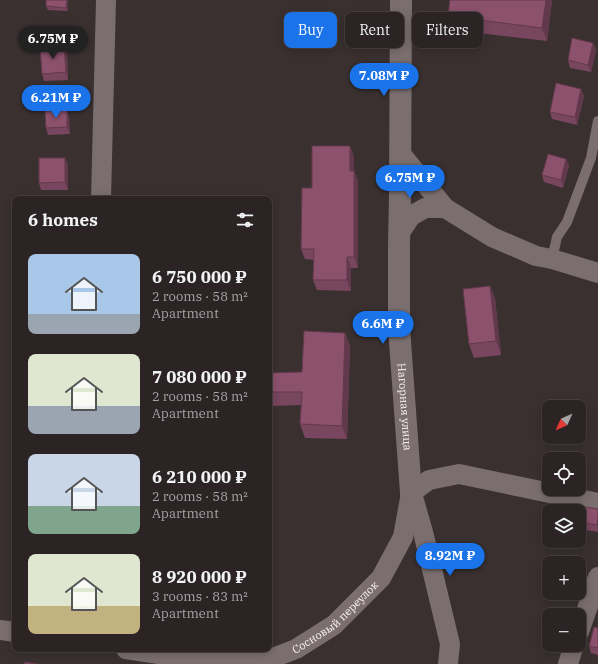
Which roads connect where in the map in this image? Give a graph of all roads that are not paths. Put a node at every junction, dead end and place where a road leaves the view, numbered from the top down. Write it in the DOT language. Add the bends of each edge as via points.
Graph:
graph roads {
  1 [pos="106,0"];
  2 [pos="401,0"];
  3 [pos="598,121"];
  4 [pos="401,154"];
  5 [pos="101,196"];
  6 [pos="445,208"];
  7 [pos="399,234"];
  8 [pos="552,259"];
  9 [pos="598,273"];
  10 [pos="412,493"];
  11 [pos="598,503"];
  12 [pos="598,577"];
  13 [pos="586,612"];
  14 [pos="0,630"];
  15 [pos="12,632"];
  16 [pos="145,652"];
  17 [pos="572,652"];
  18 [pos="448,664"];
  19 [pos="568,664"];
  1 -- 5 [label="street"];
  2 -- 4 [label="street, Нагорная улица"];
  3 -- 8 [label="lane" via="591,158 567,222 557,237"];
  4 -- 6 [label="street"];
  4 -- 7 [label="street, Нагорная улица"];
  6 -- 7 [label="street" via="425,208 411,216"];
  6 -- 8 [label="street" via="492,237 536,256"];
  7 -- 10 [label="street, Нагорная улица" via="399,328"];
  8 -- 9 [label="street"];
  10 -- 11 [label="street" via="428,480 459,474"];
  10 -- 16 [label="street, Сосновый переулок" via="403,537 381,578 334,625 296,649 262,662 216,663"];
  10 -- 18 [label="street, Нагорная улица" via="450,644"];
  12 -- 13 [label="street"];
  14 -- 15 [label="street"];
  17 -- 19 [label="street"];
}
